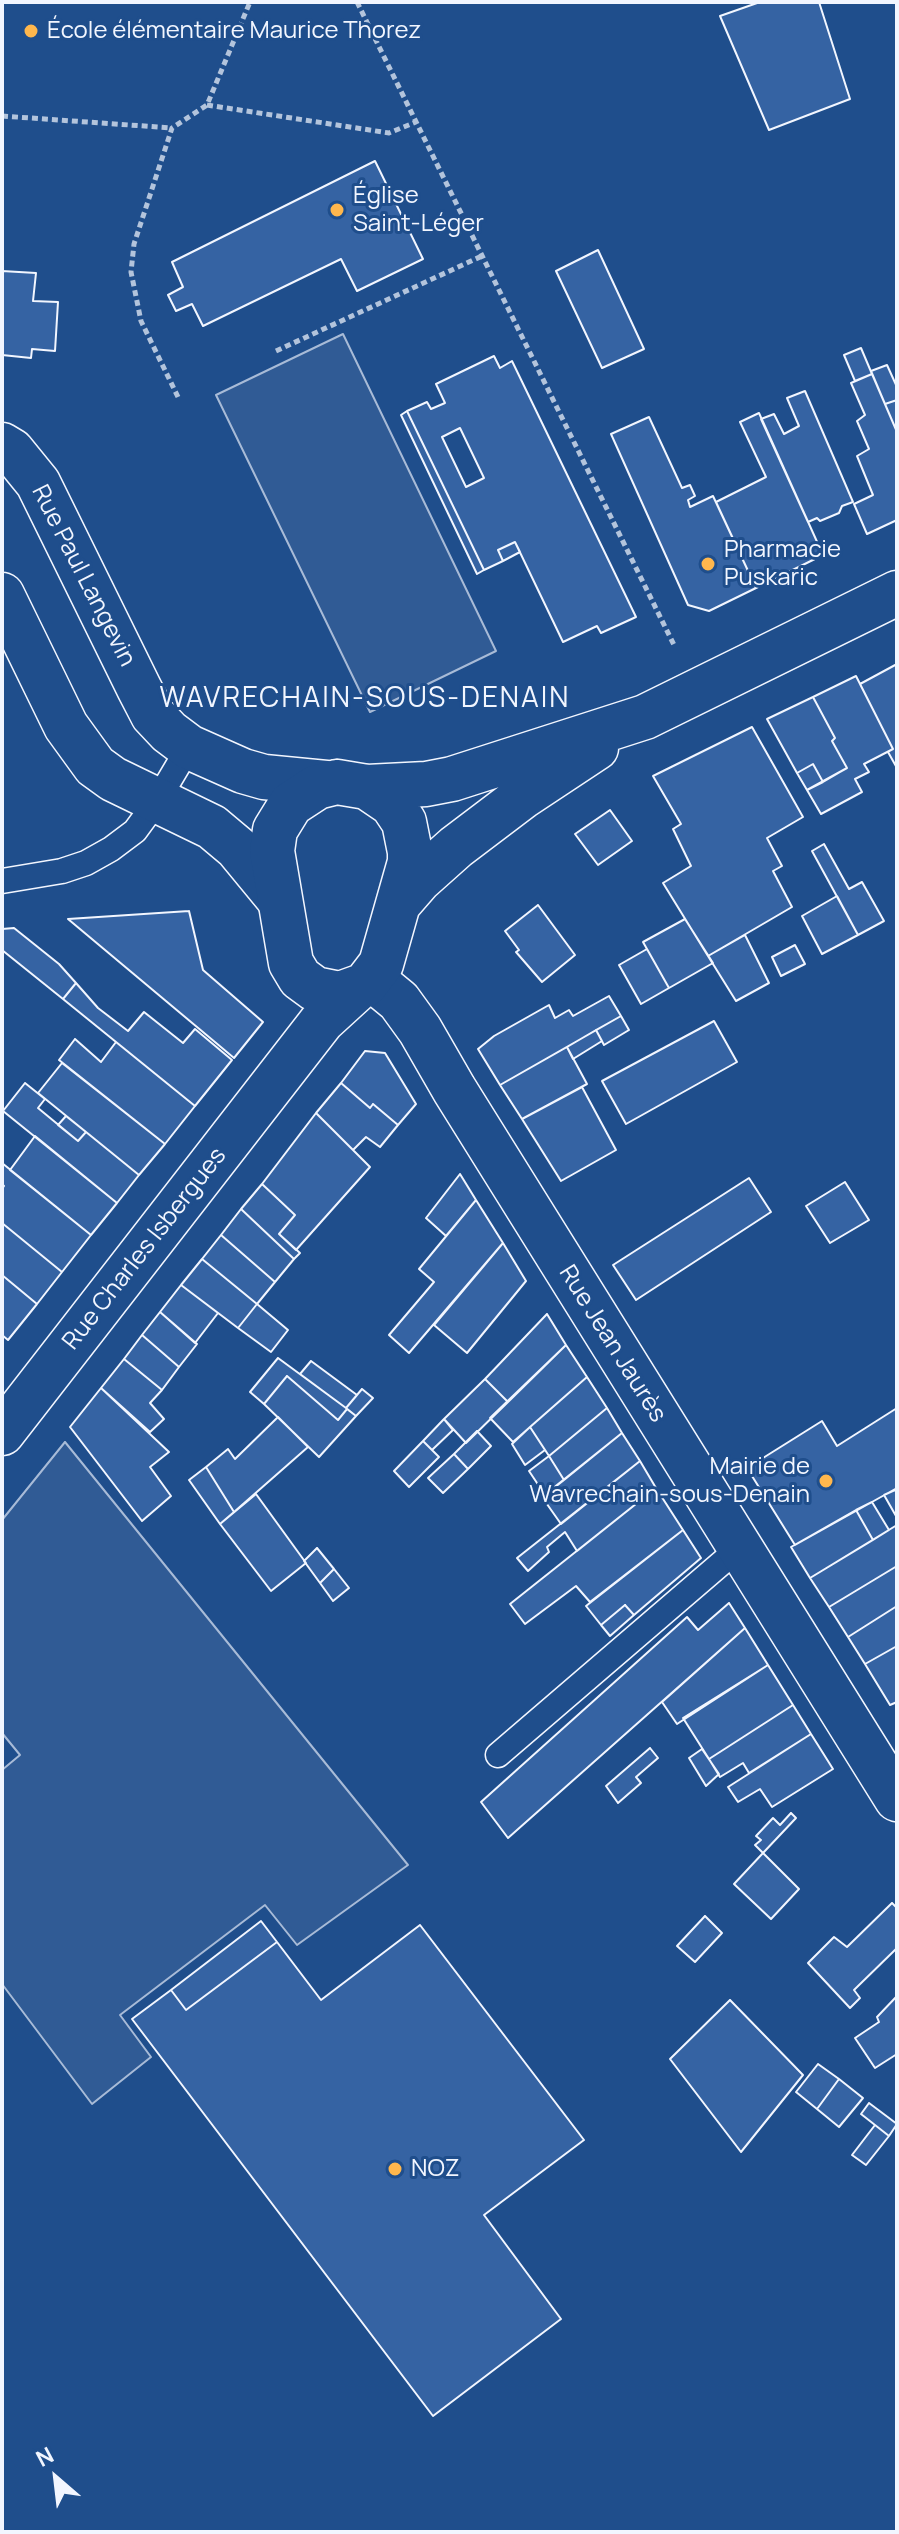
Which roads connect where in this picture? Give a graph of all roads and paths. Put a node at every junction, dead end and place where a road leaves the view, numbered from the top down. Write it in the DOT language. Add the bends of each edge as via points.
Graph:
graph roads {
  1 [pos="250,2"];
  2 [pos="357,2"];
  3 [pos="207,105"];
  4 [pos="2,116"];
  5 [pos="416,122"];
  6 [pos="172,128"];
  7 [pos="482,256"];
  8 [pos="276,351"];
  9 [pos="178,397"];
  10 [pos="2,445"];
  11 [pos="897,593"];
  12 [pos="2,595"];
  13 [pos="697,692"];
  14 [pos="645,717"];
  15 [pos="189,747"];
  16 [pos="347,785"];
  17 [pos="157,801"];
  18 [pos="2,881"];
  19 [pos="279,899"];
  20 [pos="398,904"];
  21 [pos="291,963"];
  22 [pos="364,984"];
  23 [pos="289,1066"];
  24 [pos="2,1433"];
  25 [pos="739,1548"];
  26 [pos="498,1755"];
  27 [pos="897,1799"];
  1 -- 3 [label="path"];
  2 -- 5 [label="path"];
  3 -- 5 [label="path" via="389,133"];
  3 -- 6 [label="path"];
  4 -- 6 [label="path"];
  5 -- 7 [label="path"];
  6 -- 9 [label="path" via="134,244 131,272 141,321"];
  7 -- 8 [label="path"];
  7 -- 13 [label="path"];
  10 -- 15 [label="main road, Rue Paul Langevin" via="38,483 153,715"];
  11 -- 13 [label="main road"];
  12 -- 17 [label="main road" via="79,748 113,779"];
  13 -- 14 [label="main road"];
  14 -- 16 [label="main road" via="452,779"];
  14 -- 20 [label="main road" via="522,797 456,847"];
  15 -- 16 [label="main road, Rue Paul Langevin" via="264,777"];
  15 -- 17 [label="lane"];
  16 -- 19 [label="main road" via="299,797 284,812 272,851"];
  16 -- 20 [label="main road" via="392,804 408,832 410,862"];
  17 -- 18 [label="lane" via="135,831 86,863"];
  17 -- 19 [label="main road" via="225,837"];
  19 -- 21 [label="main road"];
  20 -- 22 [label="main road" via="381,964"];
  21 -- 22 [label="main road" via="300,978 322,992 340,994"];
  21 -- 23 [label="main road" via="294,1016"];
  22 -- 23 [label="main road, Rue Charles Isbergues" via="322,1021"];
  22 -- 25 [label="main road, Rue Jean Jaurès" via="399,1001 420,1030"];
  23 -- 24 [label="main road, Rue Charles Isbergues"];
  25 -- 26 [label="lane"];
  25 -- 27 [label="main road, Rue Jean Jaurès"];
}
